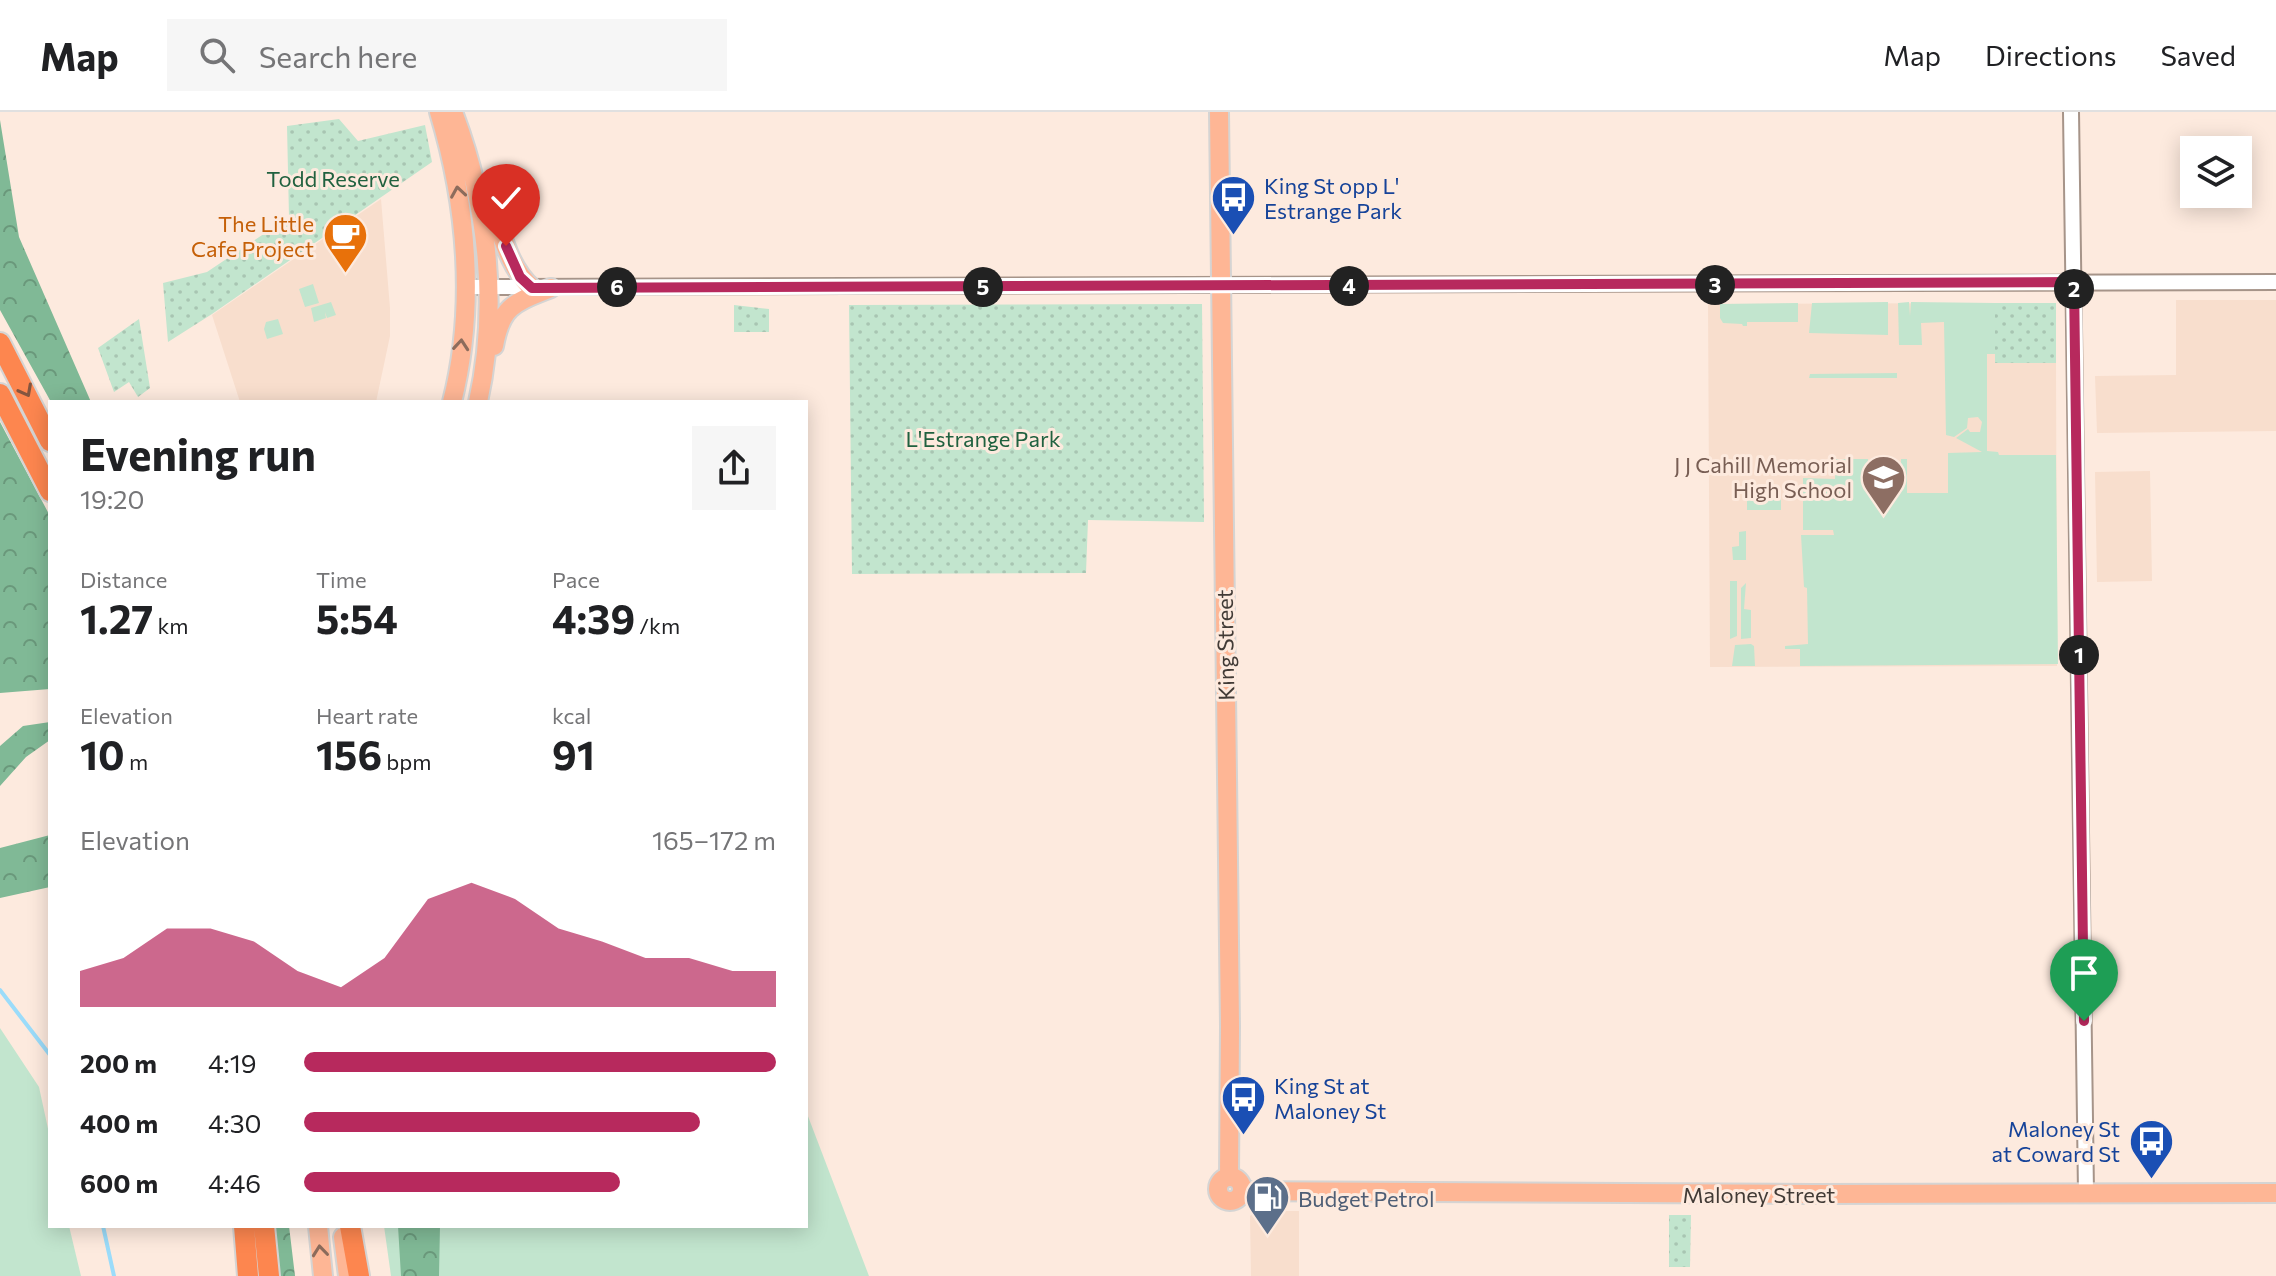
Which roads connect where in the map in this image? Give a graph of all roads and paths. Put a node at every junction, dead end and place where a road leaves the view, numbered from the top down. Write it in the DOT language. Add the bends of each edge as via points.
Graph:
graph roads {
  1 [pos="439,112"];
  2 [pos="453,112"];
  3 [pos="1219,112"];
  4 [pos="2071,112"];
  5 [pos="470,163"];
  6 [pos="2074,282"];
  7 [pos="2276,282"];
  8 [pos="1221,286"];
  9 [pos="465,287"];
  10 [pos="488,288"];
  11 [pos="542,288"];
  12 [pos="0,343"];
  13 [pos="0,394"];
  14 [pos="480,395"];
  15 [pos="452,400"];
  16 [pos="48,437"];
  17 [pos="48,487"];
  18 [pos="1242,1191"];
  19 [pos="2086,1192"];
  20 [pos="2276,1193"];
  21 [pos="244,1228"];
  22 [pos="264,1228"];
  23 [pos="318,1228"];
  24 [pos="342,1228"];
  25 [pos="350,1228"];
  26 [pos="248,1276"];
  27 [pos="269,1276"];
  28 [pos="323,1276"];
  29 [pos="348,1276"];
  30 [pos="359,1276"];
  9 -- 1 [label="main road, one-way" via="457,185"];
  2 -- 5 [label="main road"];
  3 -- 8 [label="main road, King Street"];
  4 -- 6 [label="street"];
  5 -- 10 [label="main road" via="485,233"];
  5 -- 11 [label="main road" via="520,277"];
  6 -- 7 [label="street"];
  6 -- 8 [label="street"];
  6 -- 19 [label="street"];
  8 -- 11 [label="street"];
  8 -- 18 [label="main road, King Street" via="1229,1177 1240,1182"];
  9 -- 10 [label="street"];
  15 -- 9 [label="main road, one-way"];
  10 -- 11 [label="street"];
  10 -- 14 [label="main road"];
  11 -- 14 [label="main road" via="507,310 498,325"];
  12 -- 16 [label="highway, one-way"];
  13 -- 17 [label="highway"];
  18 -- 19 [label="main road, Maloney Street"];
  19 -- 20 [label="main road, Maloney Street"];
  21 -- 26 [label="highway"];
  22 -- 27 [label="highway"];
  28 -- 23 [label="main road, one-way"];
  24 -- 29 [label="main road"];
  25 -- 30 [label="highway"];
}
